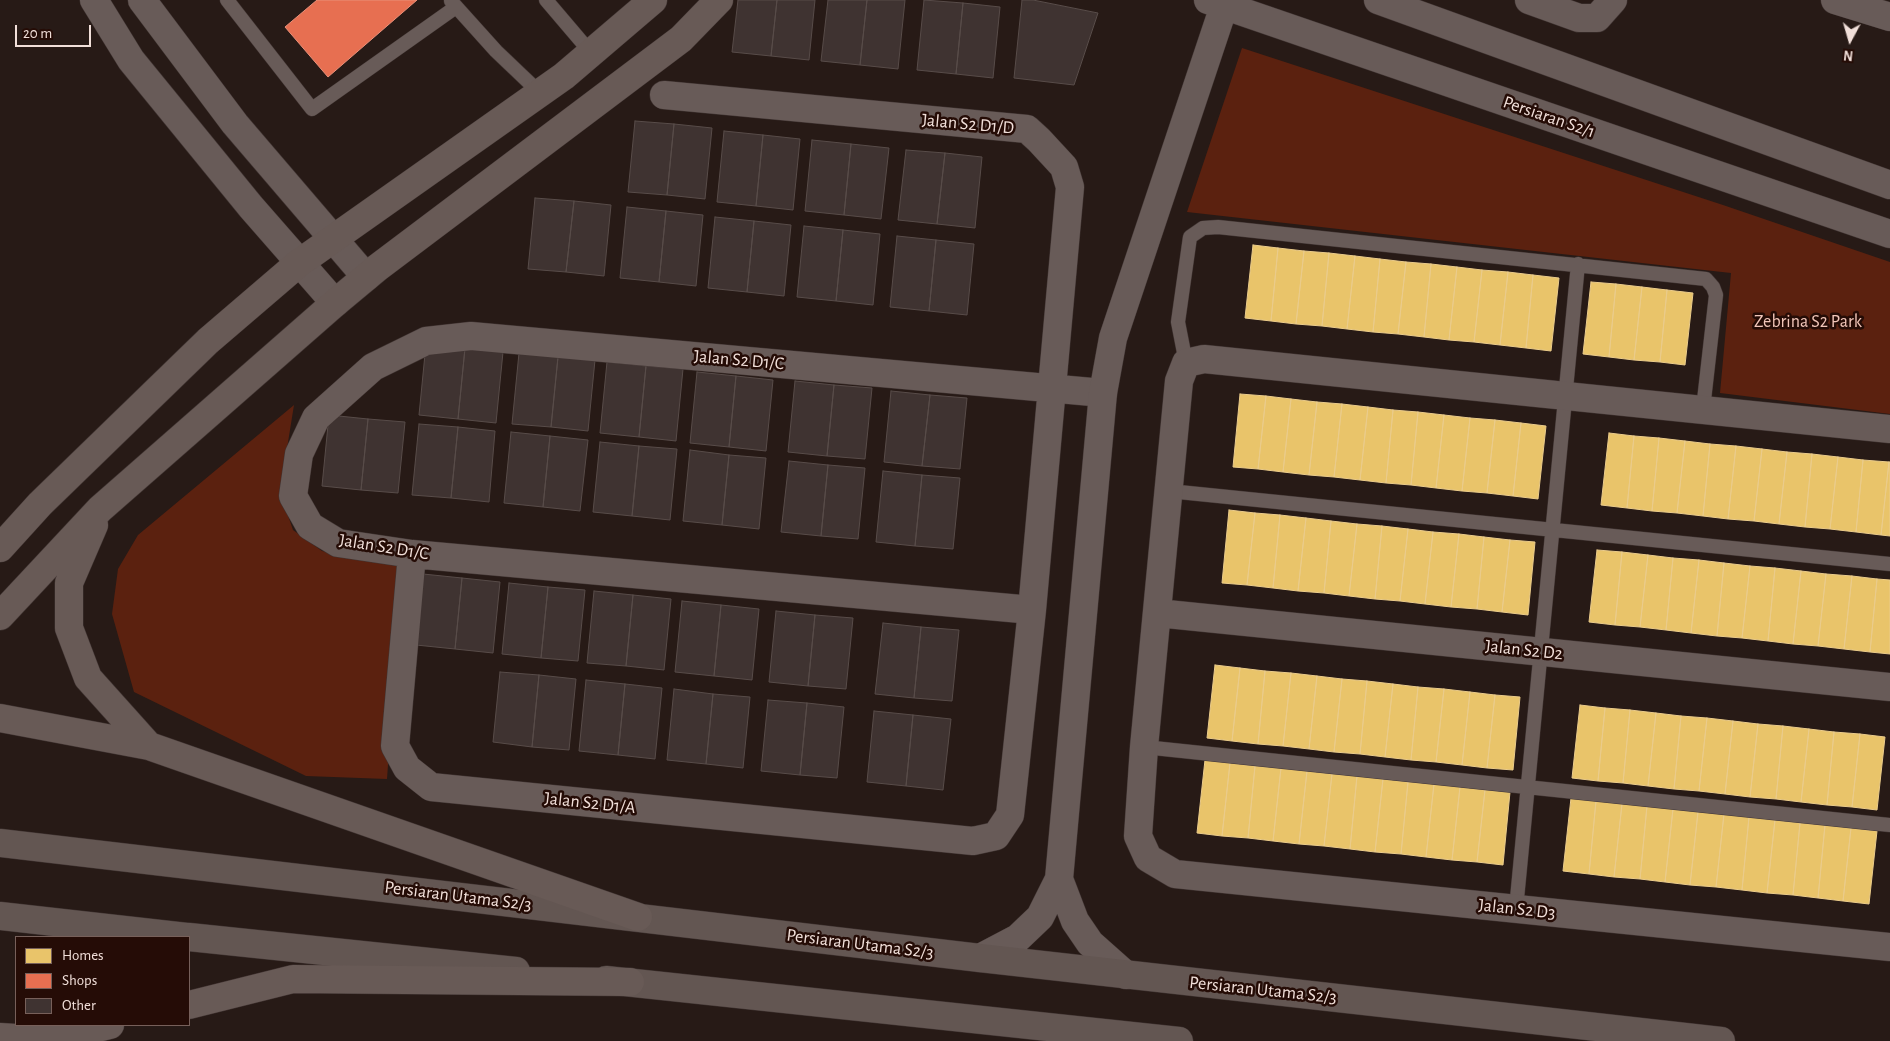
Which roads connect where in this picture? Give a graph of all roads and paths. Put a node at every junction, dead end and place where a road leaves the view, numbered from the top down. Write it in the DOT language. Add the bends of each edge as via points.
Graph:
graph roads {
  1 [pos="94,0"];
  2 [pos="142,0"];
  3 [pos="227,0"];
  4 [pos="546,0"];
  5 [pos="653,0"];
  6 [pos="719,0"];
  7 [pos="1378,0"];
  8 [pos="1529,0"];
  9 [pos="1613,0"];
  10 [pos="1835,0"];
  11 [pos="1219,2"];
  12 [pos="453,4"];
  13 [pos="1890,17"];
  14 [pos="592,54"];
  15 [pos="539,92"];
  16 [pos="664,95"];
  17 [pos="1890,185"];
  18 [pos="1890,234"];
  19 [pos="333,239"];
  20 [pos="299,263"];
  21 [pos="1578,264"];
  22 [pos="366,277"];
  23 [pos="335,303"];
  24 [pos="1186,363"];
  25 [pos="1052,389"];
  26 [pos="1104,393"];
  27 [pos="1564,395"];
  28 [pos="1703,409"];
  29 [pos="1890,429"];
  30 [pos="1169,491"];
  31 [pos="100,509"];
  32 [pos="1552,529"];
  33 [pos="0,548"];
  34 [pos="412,554"];
  35 [pos="1890,564"];
  36 [pos="1032,610"];
  37 [pos="1157,613"];
  38 [pos="0,616"];
  39 [pos="1540,652"];
  40 [pos="1890,688"];
  41 [pos="0,718"];
  42 [pos="149,746"];
  43 [pos="1144,747"];
  44 [pos="1527,788"];
  45 [pos="1890,825"];
  46 [pos="996,836"];
  47 [pos="0,843"];
  48 [pos="1059,880"];
  49 [pos="1516,909"];
  50 [pos="0,916"];
  51 [pos="638,917"];
  52 [pos="178,936"];
  53 [pos="190,937"];
  54 [pos="1890,947"];
  55 [pos="980,958"];
  56 [pos="1126,975"];
  57 [pos="630,982"];
  58 [pos="190,1005"];
  59 [pos="106,1026"];
  60 [pos="0,1037"];
  61 [pos="47,1041"];
  62 [pos="1179,1041"];
  63 [pos="1721,1041"];
  1 -- 20 [label="street" via="131,60"];
  2 -- 19 [label="street" via="236,124"];
  3 -- 12 [label="lane" via="312,109"];
  4 -- 14 [label="lane"];
  5 -- 14 [label="main road"];
  6 -- 22 [label="main road" via="681,39"];
  7 -- 17 [label="street"];
  8 -- 9 [label="street" via="1579,18 1597,18"];
  10 -- 13 [label="street"];
  11 -- 18 [label="street, Persiaran S2/1"];
  11 -- 26 [label="street" via="1114,338"];
  12 -- 15 [label="lane"];
  14 -- 15 [label="main road"];
  15 -- 19 [label="main road"];
  16 -- 25 [label="street, Jalan S2 D1/D" via="1026,129 1064,166 1070,187"];
  19 -- 20 [label="main road"];
  19 -- 22 [label="street"];
  20 -- 23 [label="street"];
  20 -- 33 [label="main road" via="208,341 40,504"];
  21 -- 24 [label="lane" via="1203,228 1190,237 1178,322"];
  21 -- 27 [label="lane"];
  21 -- 28 [label="lane" via="1697,277 1706,279 1713,287 1716,295"];
  22 -- 23 [label="main road"];
  23 -- 31 [label="main road"];
  24 -- 27 [label="street" via="1204,359"];
  24 -- 30 [label="street" via="1179,381"];
  25 -- 26 [label="street, Jalan S2 D1/C"];
  25 -- 34 [label="street, Jalan S2 D1/C" via="471,336 426,340 373,367 316,418 299,454 294,496 310,526 338,543"];
  25 -- 36 [label="street, Jalan S2 D1/D"];
  26 -- 48 [label="street"];
  27 -- 28 [label="street"];
  27 -- 32 [label="lane"];
  28 -- 29 [label="street"];
  30 -- 32 [label="lane"];
  30 -- 37 [label="street"];
  31 -- 38 [label="main road"];
  31 -- 42 [label="main road" via="69,583 69,628 88,678"];
  32 -- 35 [label="lane"];
  32 -- 39 [label="lane"];
  34 -- 36 [label="street, Jalan S2 D1/C"];
  34 -- 46 [label="street, Jalan S2 D1/A" via="395,746 407,768 431,787 973,841"];
  36 -- 46 [label="street, Jalan S2 D1/D" via="1010,815"];
  37 -- 39 [label="street, Jalan S2 D2"];
  37 -- 43 [label="street"];
  39 -- 40 [label="street, Jalan S2 D2"];
  39 -- 44 [label="lane"];
  41 -- 42 [label="main road"];
  42 -- 51 [label="main road"];
  43 -- 44 [label="lane"];
  43 -- 49 [label="street, Jalan S2 D3" via="1138,836 1148,858 1175,874"];
  44 -- 45 [label="lane"];
  44 -- 49 [label="lane"];
  47 -- 51 [label="main road, Persiaran Utama S2/3"];
  48 -- 55 [label="street" via="1040,917 1024,933"];
  48 -- 56 [label="street" via="1075,921 1090,943"];
  49 -- 54 [label="street, Jalan S2 D3"];
  50 -- 52 [label="main road"];
  51 -- 55 [label="main road, Persiaran Utama S2/3"];
  53 -- 57 [label="main road"];
  55 -- 56 [label="main road, Persiaran Utama S2/3"];
  56 -- 63 [label="main road, Persiaran Utama S2/3"];
  57 -- 58 [label="main road" via="293,979"];
  57 -- 62 [label="main road"];
  59 -- 61 [label="main road"];
  60 -- 61 [label="main road"];
}
